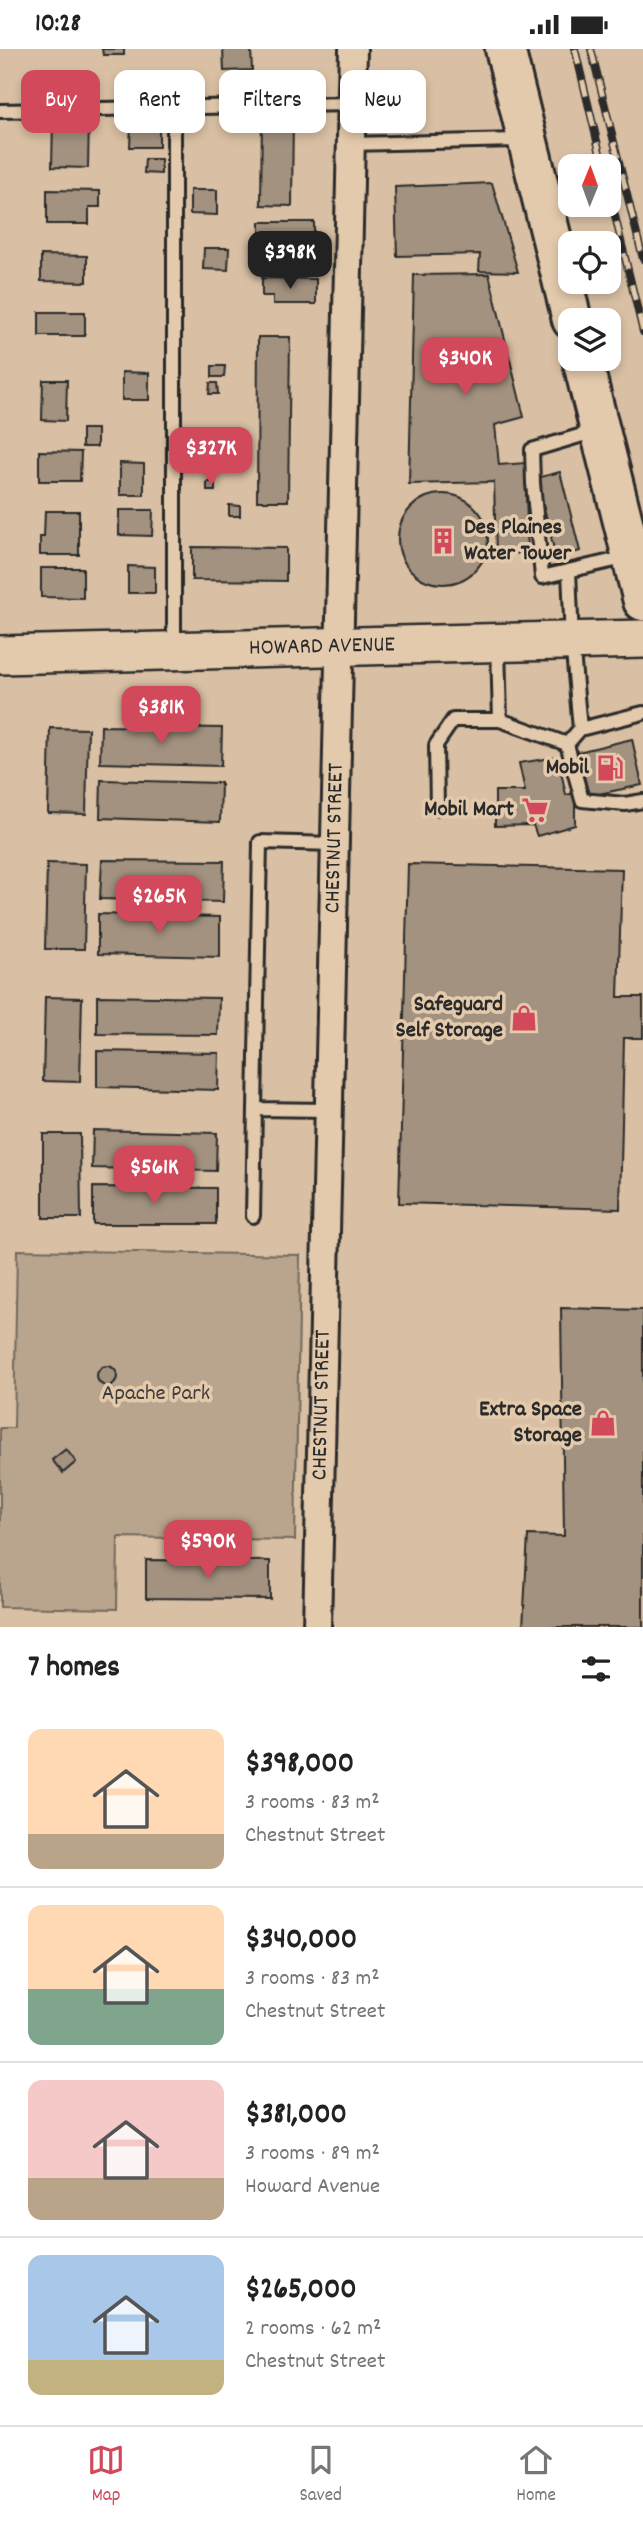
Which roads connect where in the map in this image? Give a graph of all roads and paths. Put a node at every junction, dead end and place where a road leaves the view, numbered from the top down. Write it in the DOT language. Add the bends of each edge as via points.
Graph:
graph roads {
  1 [pos="353,49"];
  2 [pos="505,49"];
  3 [pos="352,70"];
  4 [pos="340,104"];
  5 [pos="205,107"];
  6 [pos="114,109"];
  7 [pos="0,111"];
  8 [pos="174,133"];
  9 [pos="350,133"];
  10 [pos="527,140"];
  11 [pos="350,144"];
  12 [pos="569,308"];
  13 [pos="585,371"];
  14 [pos="600,430"];
  15 [pos="632,556"];
  16 [pos="569,571"];
  17 [pos="643,601"];
  18 [pos="643,639"];
  19 [pos="572,641"];
  20 [pos="498,643"];
  21 [pos="339,647"];
  22 [pos="174,651"];
  23 [pos="0,655"];
  24 [pos="643,713"];
  25 [pos="500,720"];
  26 [pos="580,729"];
  27 [pos="567,744"];
  28 [pos="643,801"];
  29 [pos="437,808"];
  30 [pos="335,844"];
  31 [pos="255,1109"];
  32 [pos="328,1110"];
  33 [pos="253,1216"];
  34 [pos="317,1627"];
  1 -- 3 [label="street, CHESTNUT STREET"];
  2 -- 10 [label="main road"];
  4 -- 5 [label="lane"];
  6 -- 7 [label="lane"];
  8 -- 22 [label="lane"];
  9 -- 11 [label="street, CHESTNUT STREET"];
  10 -- 11 [label="lane"];
  10 -- 12 [label="main road"];
  11 -- 21 [label="street, CHESTNUT STREET"];
  13 -- 14 [label="main road"];
  14 -- 15 [label="main road"];
  14 -- 16 [label="lane" via="532,450 542,577"];
  15 -- 16 [label="lane"];
  15 -- 17 [label="main road"];
  16 -- 19 [label="lane"];
  18 -- 19 [label="street, HOWARD AVENUE"];
  19 -- 20 [label="street, HOWARD AVENUE"];
  19 -- 26 [label="lane"];
  20 -- 21 [label="street, HOWARD AVENUE"];
  20 -- 25 [label="lane"];
  21 -- 22 [label="street, HOWARD AVENUE"];
  21 -- 30 [label="street, CHESTNUT STREET"];
  22 -- 23 [label="street, HOWARD AVENUE"];
  24 -- 26 [label="lane"];
  25 -- 27 [label="lane"];
  25 -- 29 [label="lane" via="453,720 436,745"];
  26 -- 27 [label="lane"];
  27 -- 28 [label="lane" via="582,800"];
  30 -- 31 [label="lane" via="260,842"];
  30 -- 32 [label="street, CHESTNUT STREET"];
  31 -- 32 [label="lane"];
  31 -- 33 [label="lane"];
  32 -- 34 [label="street, CHESTNUT STREET"];
}
